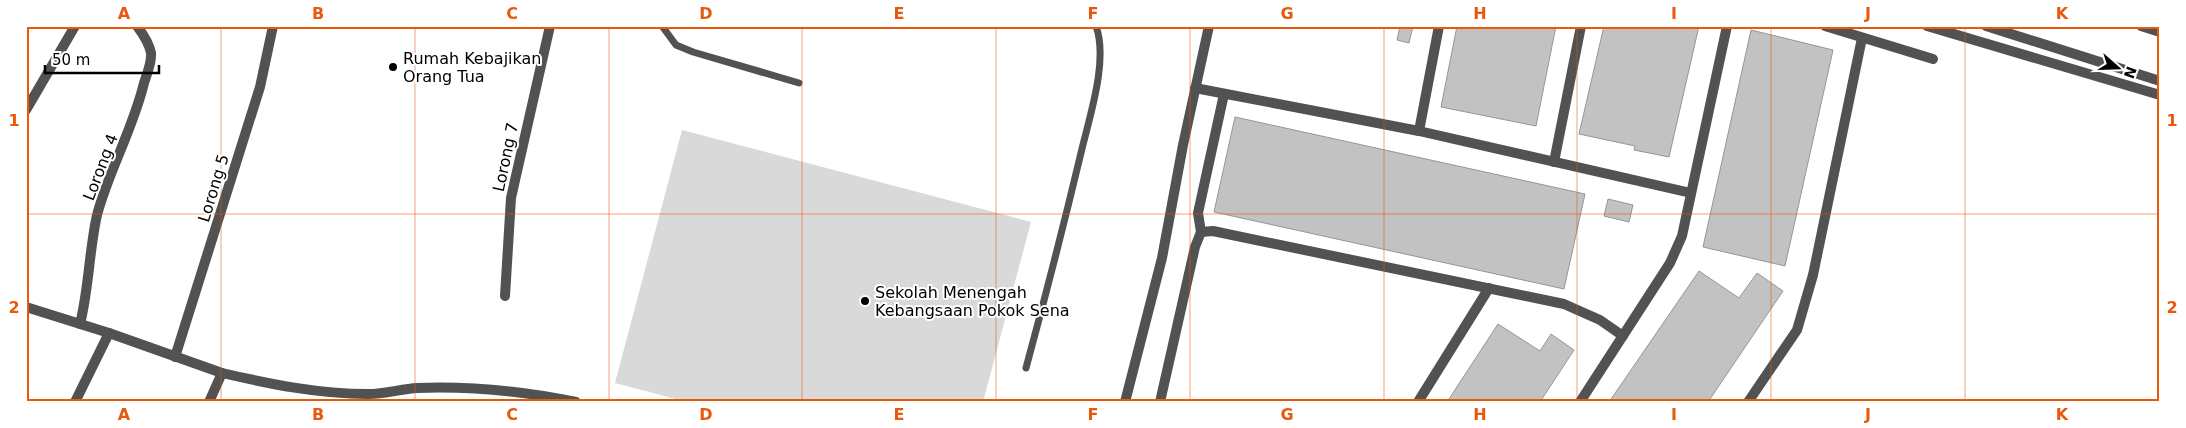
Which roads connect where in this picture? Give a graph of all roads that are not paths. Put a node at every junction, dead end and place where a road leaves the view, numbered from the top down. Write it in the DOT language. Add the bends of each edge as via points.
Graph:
graph roads {
  1 [pos="75,26"];
  2 [pos="137,26"];
  3 [pos="274,26"];
  4 [pos="550,26"];
  5 [pos="662,26"];
  6 [pos="1096,26"];
  7 [pos="1209,26"];
  8 [pos="1439,26"];
  9 [pos="1581,26"];
  10 [pos="1727,26"];
  11 [pos="1825,26"];
  12 [pos="1927,26"];
  13 [pos="1986,26"];
  14 [pos="2141,26"];
  15 [pos="1942,29"];
  16 [pos="2160,32"];
  17 [pos="1862,38"];
  18 [pos="1934,60"];
  19 [pos="2160,81"];
  20 [pos="799,83"];
  21 [pos="1195,88"];
  22 [pos="1224,94"];
  23 [pos="2160,95"];
  24 [pos="26,110"];
  25 [pos="1419,131"];
  26 [pos="1554,162"];
  27 [pos="1691,193"];
  28 [pos="1201,232"];
  29 [pos="1489,288"];
  30 [pos="505,296"];
  31 [pos="26,307"];
  32 [pos="80,324"];
  33 [pos="108,333"];
  34 [pos="1623,336"];
  35 [pos="175,357"];
  36 [pos="1026,368"];
  37 [pos="222,373"];
  38 [pos="75,402"];
  39 [pos="209,402"];
  40 [pos="576,402"];
  41 [pos="1125,402"];
  42 [pos="1160,402"];
  43 [pos="1418,402"];
  44 [pos="1580,402"];
  45 [pos="1748,402"];
  1 -- 24 [label="street"];
  2 -- 32 [label="street, Lorong 4" via="151,54 137,113 98,214"];
  3 -- 35 [label="street, Lorong 5" via="260,87"];
  4 -- 30 [label="street, Lorong 7" via="511,198"];
  5 -- 20 [label="lane" via="676,45 692,52"];
  6 -- 36 [label="lane" via="1100,48 1097,81 1060,243"];
  7 -- 21 [label="street"];
  8 -- 25 [label="street"];
  9 -- 26 [label="street"];
  10 -- 27 [label="street"];
  11 -- 17 [label="street"];
  12 -- 15 [label="street"];
  13 -- 19 [label="street"];
  14 -- 16 [label="street"];
  15 -- 23 [label="street"];
  17 -- 18 [label="street"];
  17 -- 45 [label="street" via="1814,275 1797,330"];
  21 -- 22 [label="street"];
  21 -- 41 [label="street" via="1164,250"];
  22 -- 25 [label="street"];
  22 -- 28 [label="street" via="1198,213"];
  25 -- 26 [label="street"];
  26 -- 27 [label="street"];
  27 -- 34 [label="street" via="1682,236 1670,263"];
  28 -- 29 [label="street" via="1213,231"];
  28 -- 42 [label="street"];
  29 -- 34 [label="street" via="1564,304 1600,320"];
  29 -- 43 [label="street"];
  31 -- 32 [label="street"];
  32 -- 33 [label="street"];
  33 -- 35 [label="street"];
  33 -- 38 [label="street"];
  34 -- 44 [label="street"];
  35 -- 37 [label="street"];
  37 -- 39 [label="street"];
  37 -- 40 [label="street" via="328,392 371,394 456,387"];
}
